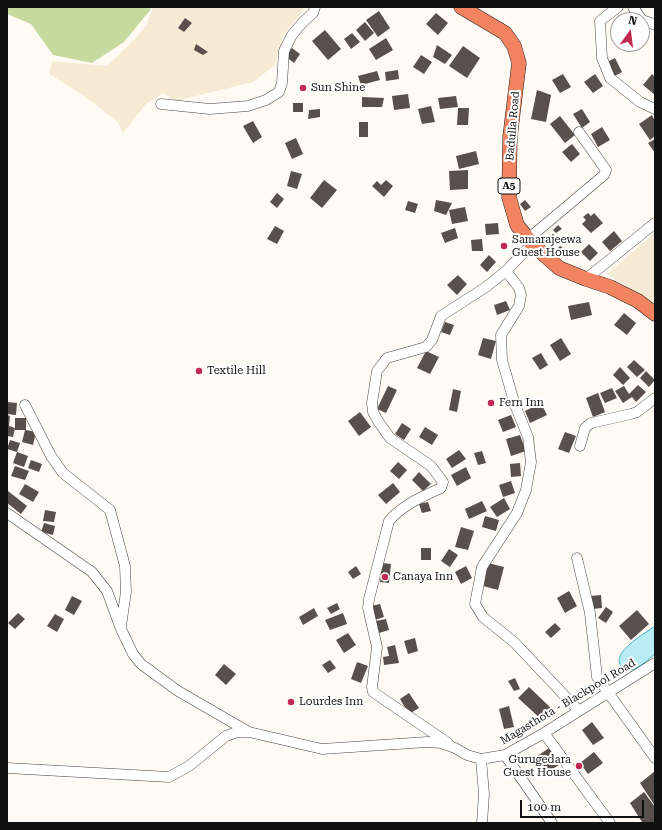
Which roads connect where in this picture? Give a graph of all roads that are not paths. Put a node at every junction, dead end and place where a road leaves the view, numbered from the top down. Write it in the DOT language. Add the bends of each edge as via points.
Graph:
graph roads {
  1 [pos="315,7"];
  2 [pos="461,7"];
  3 [pos="618,7"];
  4 [pos="161,104"];
  5 [pos="655,109"];
  6 [pos="579,132"];
  7 [pos="655,224"];
  8 [pos="530,242"];
  9 [pos="506,271"];
  10 [pos="586,279"];
  11 [pos="655,314"];
  12 [pos="655,398"];
  13 [pos="25,405"];
  14 [pos="580,446"];
  15 [pos="7,513"];
  16 [pos="577,558"];
  17 [pos="121,628"];
  18 [pos="655,663"];
  19 [pos="608,694"];
  20 [pos="578,711"];
  21 [pos="249,732"];
  22 [pos="544,733"];
  23 [pos="454,748"];
  24 [pos="505,755"];
  25 [pos="655,758"];
  26 [pos="481,759"];
  27 [pos="7,768"];
  28 [pos="482,823"];
  29 [pos="552,823"];
  30 [pos="610,823"];
  1 -- 4 [label="street" via="313,13 292,35 284,51 279,92 248,106 210,109"];
  2 -- 8 [label="highway, Badulla Road / A5" via="505,33 514,46 519,63 510,137 509,197 517,225"];
  3 -- 5 [label="street" via="600,21 602,58 610,78 640,102"];
  6 -- 8 [label="street" via="606,172"];
  7 -- 10 [label="street"];
  8 -- 9 [label="street"];
  8 -- 10 [label="highway, Badulla Road / A5" via="559,268"];
  9 -- 20 [label="street" via="519,288 521,295 519,306 502,335 502,360 515,405 528,437 531,462 526,490 517,513 482,567 476,604 483,617 515,643"];
  9 -- 23 [label="street" via="486,288 441,316 432,340 426,347 387,358 377,371 372,403 373,412 390,438 432,466 443,482 441,488 408,504 396,512 389,521 368,608 378,647 373,692"];
  10 -- 11 [label="highway, Badulla Road / A5" via="638,301"];
  12 -- 14 [label="street" via="637,412 591,422"];
  13 -- 17 [label="street" via="51,456 63,473 110,510 125,566 126,592"];
  15 -- 17 [label="street" via="92,572 107,591"];
  16 -- 19 [label="street" via="590,613 596,677"];
  17 -- 21 [label="street" via="132,654 141,664 178,691"];
  18 -- 19 [label="street, Magasthota - Blackpool Road"];
  19 -- 20 [label="street, Magasthota - Blackpool Road"];
  19 -- 25 [label="street"];
  20 -- 22 [label="street, Magasthota - Blackpool Road"];
  21 -- 23 [label="street, Magasthota - Blackpool Road" via="322,749 427,742 441,743"];
  21 -- 27 [label="street, Magasthota - Blackpool Road" via="237,732 226,736 189,766 169,777"];
  22 -- 24 [label="street, Magasthota - Blackpool Road"];
  22 -- 30 [label="street"];
  23 -- 26 [label="street, Magasthota - Blackpool Road"];
  24 -- 26 [label="street, Magasthota - Blackpool Road"];
  24 -- 29 [label="street"];
  26 -- 28 [label="street" via="484,794"];
}
